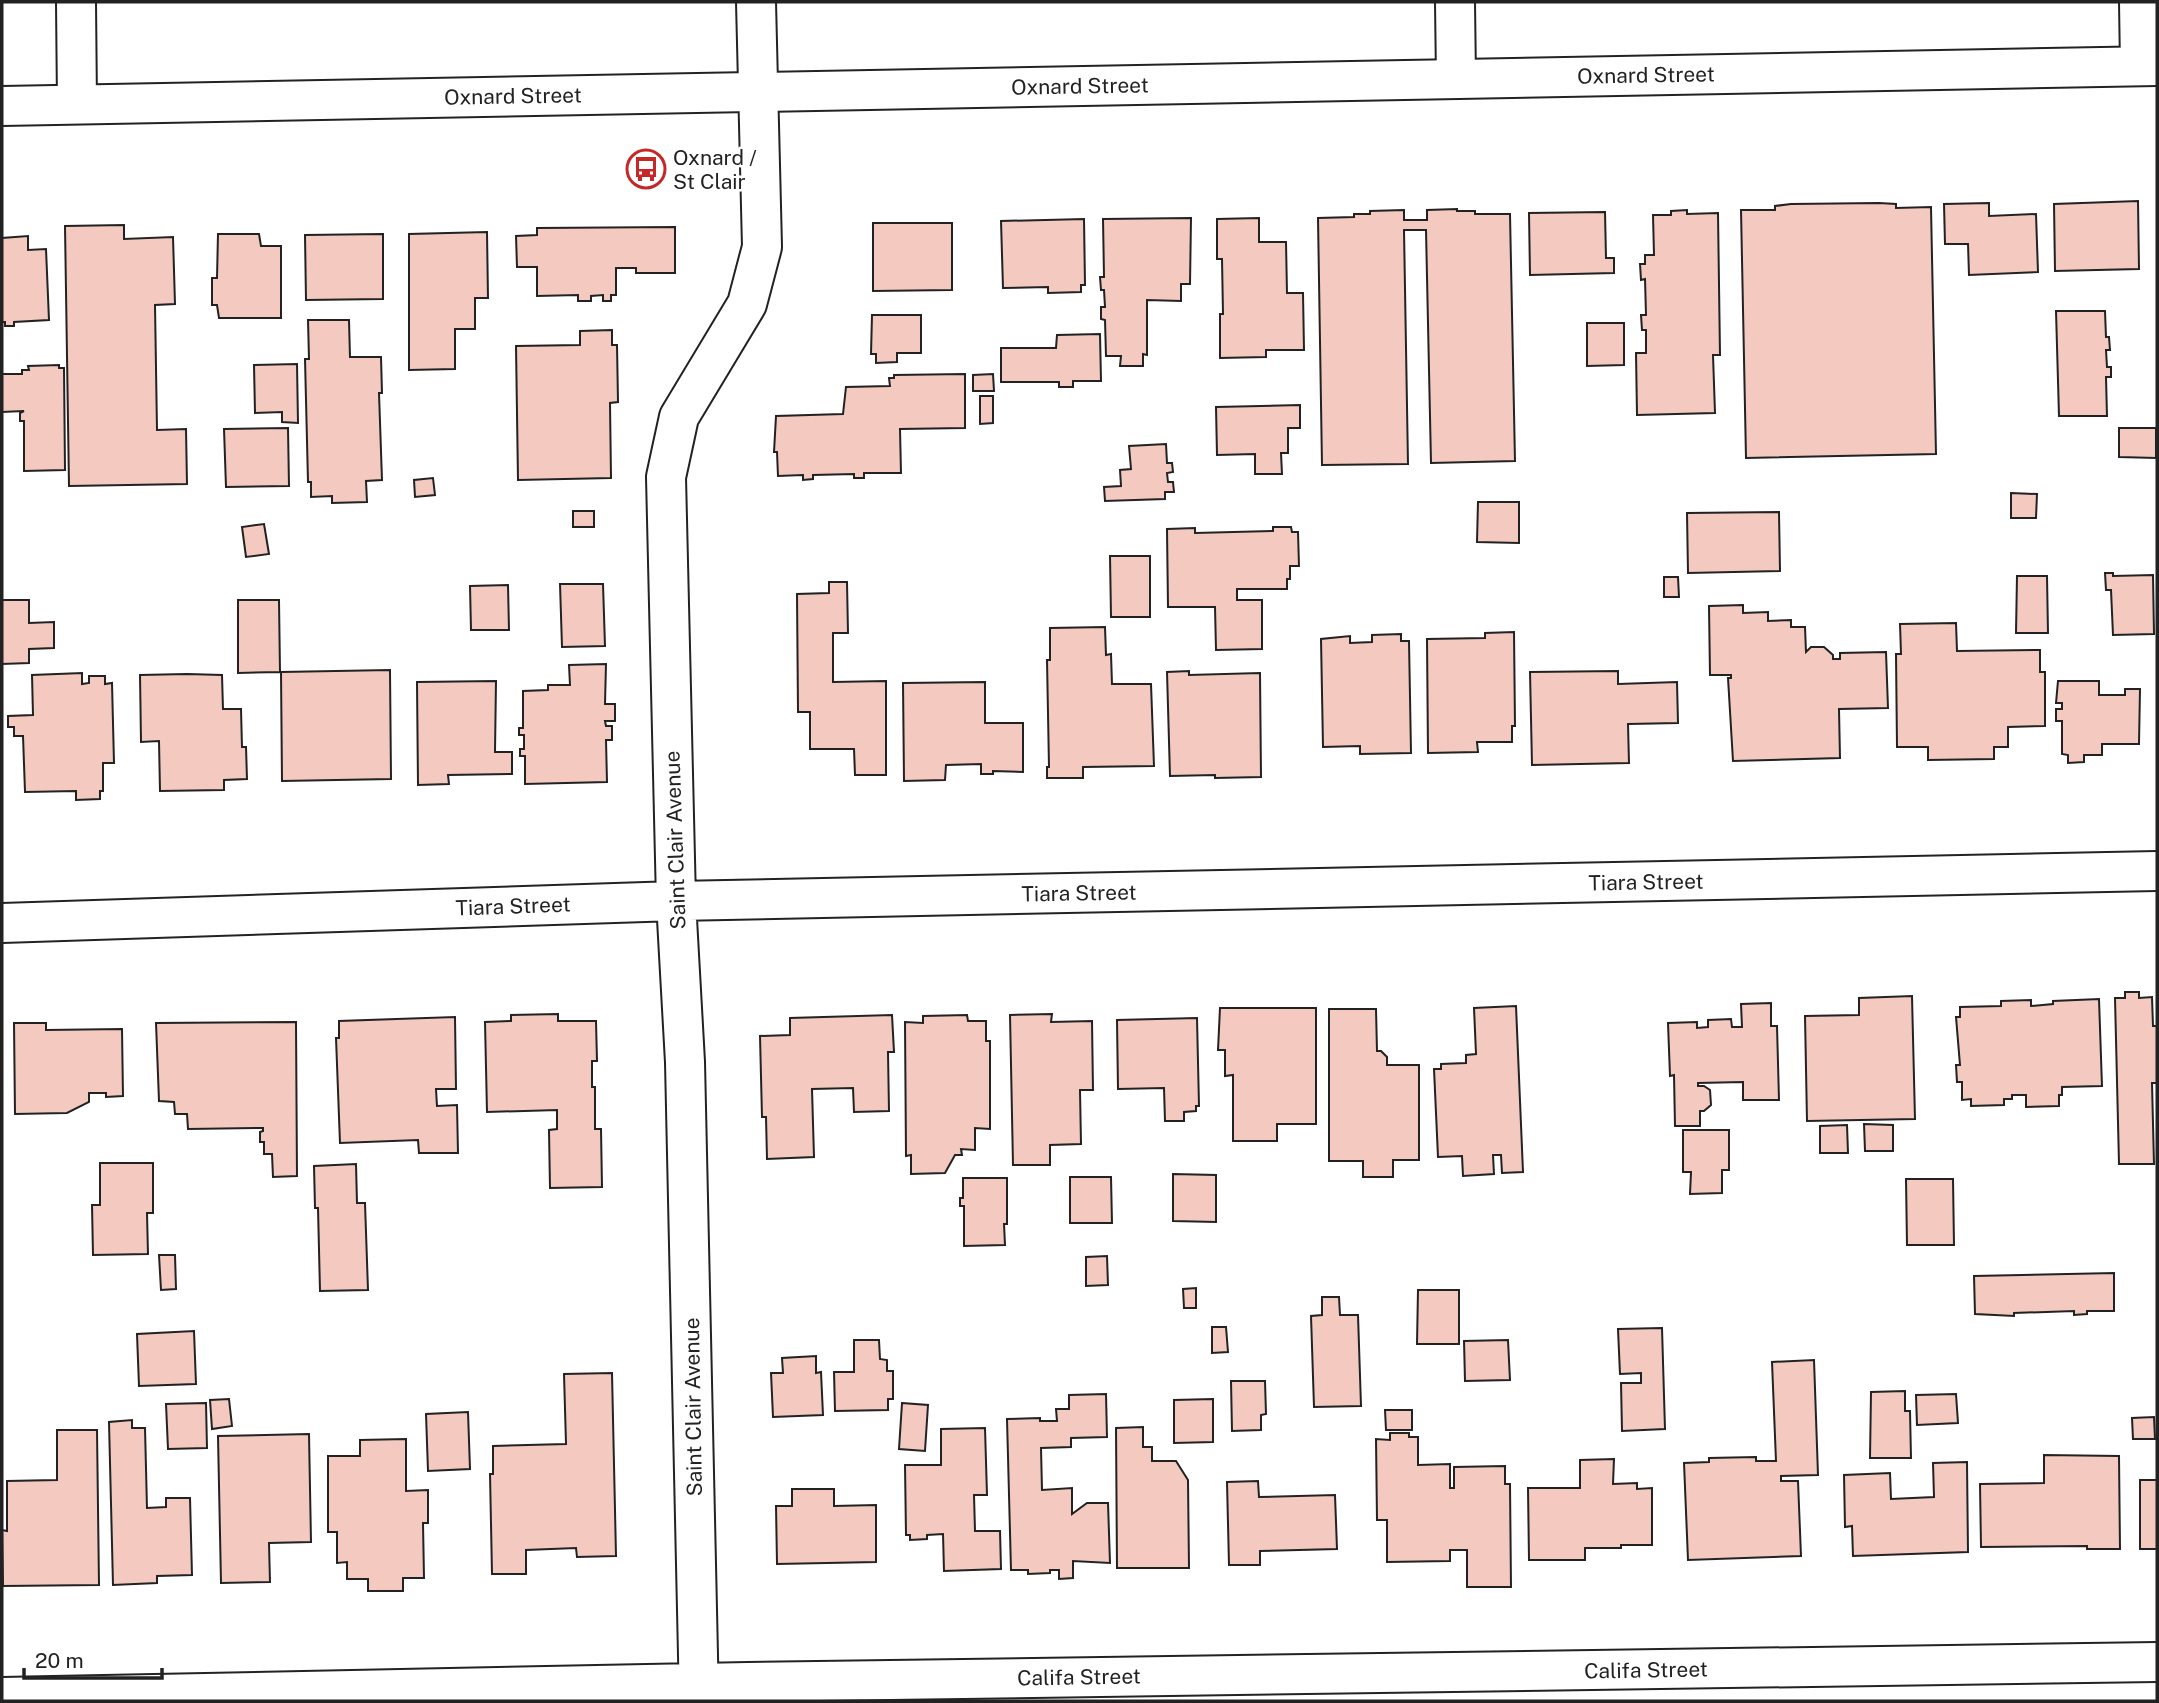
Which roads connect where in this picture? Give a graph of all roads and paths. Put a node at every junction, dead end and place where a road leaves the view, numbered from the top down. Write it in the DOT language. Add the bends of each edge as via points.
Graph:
graph roads {
  1 [pos="76,2"];
  2 [pos="757,2"];
  3 [pos="1455,2"];
  4 [pos="2139,2"];
  5 [pos="2149,66"];
  6 [pos="1456,79"];
  7 [pos="760,92"];
  8 [pos="77,104"];
  9 [pos="2,106"];
  10 [pos="2157,871"];
  11 [pos="676,901"];
  12 [pos="2,923"];
  13 [pos="2157,1662"];
  14 [pos="699,1692"];
  15 [pos="2,1697"];
  1 -- 8 [label="street"];
  2 -- 7 [label="street, Saint Clair Avenue"];
  3 -- 6 [label="street"];
  4 -- 5 [label="street"];
  5 -- 6 [label="street, Oxnard Street"];
  6 -- 7 [label="street, Oxnard Street"];
  7 -- 8 [label="street, Oxnard Street"];
  7 -- 11 [label="street, Saint Clair Avenue" via="762,247 747,304 679,417 666,477"];
  8 -- 9 [label="street, Oxnard Street"];
  10 -- 11 [label="street, Tiara Street"];
  11 -- 12 [label="street, Tiara Street"];
  11 -- 14 [label="street, Saint Clair Avenue" via="685,1062"];
  13 -- 14 [label="street, Califa Street"];
  14 -- 15 [label="street, Califa Street"];
}
